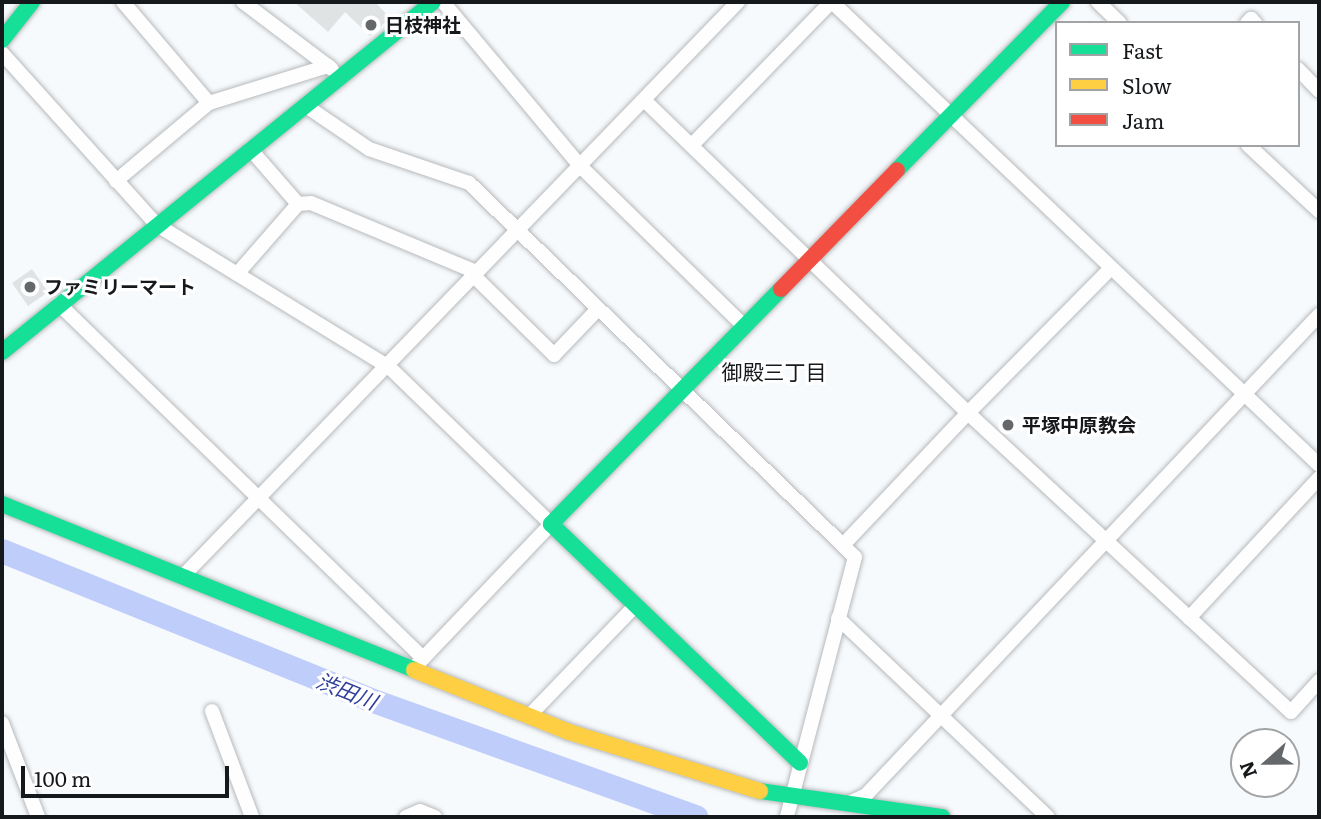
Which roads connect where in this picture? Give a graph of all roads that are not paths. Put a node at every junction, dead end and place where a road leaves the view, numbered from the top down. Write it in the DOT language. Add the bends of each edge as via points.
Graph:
graph roads {
  1 [pos="32,2"];
  2 [pos="123,2"];
  3 [pos="243,2"];
  4 [pos="433,2"];
  5 [pos="443,2"];
  6 [pos="738,2"];
  7 [pos="831,2"];
  8 [pos="1062,2"];
  9 [pos="1098,2"];
  10 [pos="1117,21"];
  11 [pos="2,40"];
  12 [pos="2,53"];
  13 [pos="334,71"];
  14 [pos="1300,71"];
  15 [pos="1319,92"];
  16 [pos="644,100"];
  17 [pos="209,103"];
  18 [pos="306,106"];
  19 [pos="947,114"];
  20 [pos="692,145"];
  21 [pos="1250,147"];
  22 [pos="252,152"];
  23 [pos="580,166"];
  24 [pos="116,181"];
  25 [pos="298,204"];
  26 [pos="1319,211"];
  27 [pos="157,225"];
  28 [pos="515,233"];
  29 [pos="808,258"];
  30 [pos="1110,270"];
  31 [pos="237,274"];
  32 [pos="475,274"];
  33 [pos="59,304"];
  34 [pos="596,311"];
  35 [pos="1319,315"];
  36 [pos="743,325"];
  37 [pos="2,352"];
  38 [pos="389,367"];
  39 [pos="679,390"];
  40 [pos="1244,394"];
  41 [pos="968,413"];
  42 [pos="1319,465"];
  43 [pos="1319,478"];
  44 [pos="258,499"];
  45 [pos="2,504"];
  46 [pos="551,524"];
  47 [pos="1105,541"];
  48 [pos="843,545"];
  49 [pos="184,575"];
  50 [pos="636,605"];
  51 [pos="838,618"];
  52 [pos="1189,618"];
  53 [pos="419,663"];
  54 [pos="1319,681"];
  55 [pos="212,711"];
  56 [pos="943,714"];
  57 [pos="529,716"];
  58 [pos="3,732"];
  59 [pos="800,763"];
  60 [pos="792,797"];
  61 [pos="846,804"];
  62 [pos="38,817"];
  63 [pos="252,817"];
  64 [pos="406,817"];
  65 [pos="435,817"];
  66 [pos="787,817"];
  67 [pos="942,817"];
  68 [pos="1048,817"];
  1 -- 11 [label="street"];
  2 -- 17 [label="street"];
  3 -- 13 [label="street"];
  4 -- 13 [label="street"];
  5 -- 23 [label="street"];
  6 -- 16 [label="street"];
  7 -- 19 [label="street"];
  7 -- 20 [label="street"];
  8 -- 19 [label="street"];
  9 -- 10 [label="street"];
  12 -- 24 [label="street"];
  13 -- 17 [label="street"];
  13 -- 18 [label="street"];
  14 -- 15 [label="street"];
  16 -- 20 [label="street"];
  16 -- 23 [label="street"];
  17 -- 24 [label="street"];
  18 -- 22 [label="street"];
  18 -- 28 [label="street" via="369,149 469,183"];
  19 -- 29 [label="street"];
  19 -- 30 [label="street"];
  20 -- 29 [label="street"];
  21 -- 26 [label="street"];
  22 -- 25 [label="street"];
  22 -- 27 [label="street"];
  23 -- 28 [label="street"];
  23 -- 36 [label="street"];
  24 -- 27 [label="street"];
  25 -- 31 [label="street"];
  25 -- 32 [label="street" via="311,203"];
  27 -- 31 [label="street"];
  27 -- 33 [label="street"];
  28 -- 32 [label="street"];
  28 -- 34 [label="street"];
  29 -- 36 [label="street"];
  29 -- 41 [label="street"];
  30 -- 40 [label="street"];
  30 -- 41 [label="street"];
  31 -- 38 [label="street"];
  32 -- 34 [label="street" via="554,355"];
  32 -- 38 [label="street"];
  33 -- 37 [label="street"];
  33 -- 44 [label="street"];
  34 -- 39 [label="street"];
  35 -- 40 [label="street"];
  36 -- 39 [label="street"];
  38 -- 44 [label="street"];
  38 -- 46 [label="street"];
  39 -- 46 [label="street"];
  39 -- 48 [label="street"];
  40 -- 42 [label="street"];
  40 -- 47 [label="street"];
  41 -- 47 [label="street"];
  41 -- 48 [label="street"];
  43 -- 52 [label="street"];
  44 -- 49 [label="street"];
  44 -- 53 [label="street"];
  45 -- 49 [label="street"];
  46 -- 50 [label="street"];
  46 -- 53 [label="street"];
  47 -- 52 [label="street"];
  47 -- 56 [label="street"];
  48 -- 51 [label="street" via="855,557"];
  49 -- 53 [label="street"];
  50 -- 57 [label="street"];
  50 -- 59 [label="street"];
  51 -- 56 [label="street"];
  51 -- 59 [label="street"];
  52 -- 54 [label="street" via="1291,712"];
  53 -- 57 [label="street"];
  55 -- 63 [label="street"];
  56 -- 61 [label="street" via="866,796"];
  56 -- 68 [label="street"];
  57 -- 60 [label="street" via="757,791"];
  58 -- 62 [label="street"];
  59 -- 60 [label="street"];
  60 -- 61 [label="street"];
  60 -- 66 [label="street"];
  61 -- 67 [label="street"];
  64 -- 65 [label="street" via="420,811"];
}
